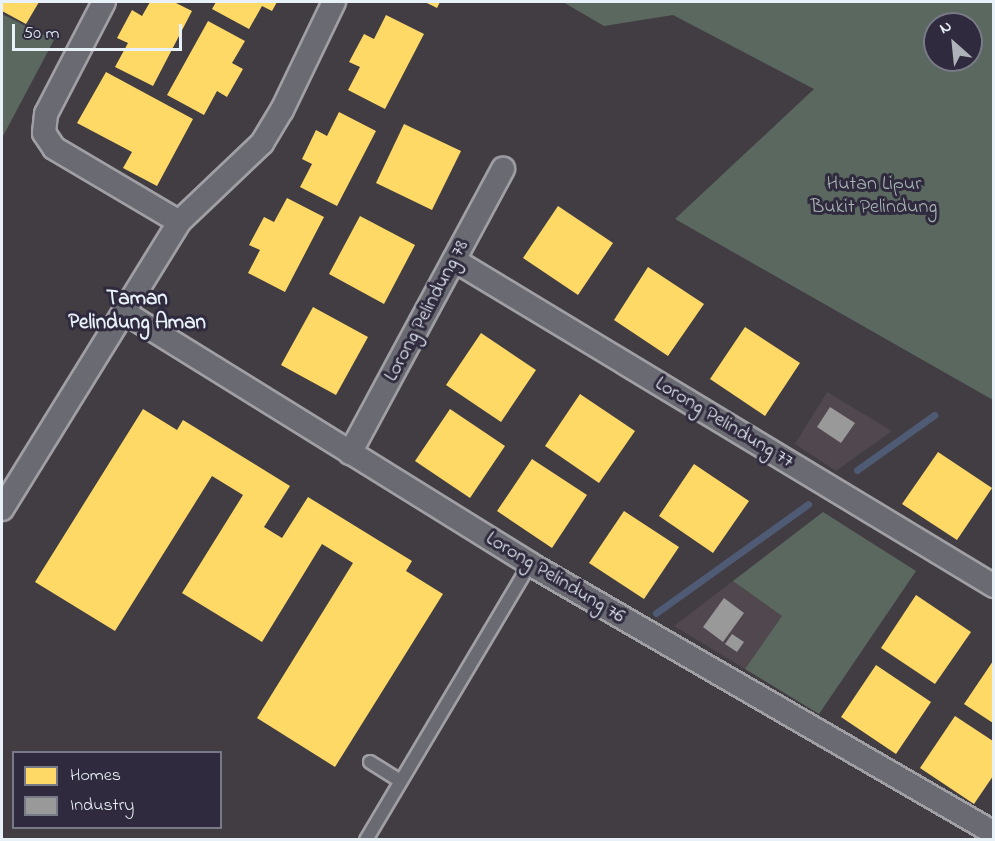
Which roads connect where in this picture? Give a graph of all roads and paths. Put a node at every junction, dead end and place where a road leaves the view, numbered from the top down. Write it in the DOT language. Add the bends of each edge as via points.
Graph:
graph roads {
  1 [pos="104,2"];
  2 [pos="334,2"];
  3 [pos="503,169"];
  4 [pos="179,222"];
  5 [pos="454,260"];
  6 [pos="124,312"];
  7 [pos="350,453"];
  8 [pos="2,509"];
  9 [pos="530,564"];
  10 [pos="993,586"];
  11 [pos="370,762"];
  12 [pos="401,781"];
  13 [pos="993,833"];
  14 [pos="366,840"];
  1 -- 4 [label="street" via="45,114 44,133 54,148"];
  2 -- 4 [label="street" via="262,143"];
  3 -- 5 [label="street, Lorong Pelindung 78"];
  4 -- 6 [label="street"];
  5 -- 7 [label="street, Lorong Pelindung 78"];
  5 -- 10 [label="street, Lorong Pelindung 77"];
  6 -- 7 [label="street, Lorong Pelindung 76"];
  6 -- 8 [label="street"];
  7 -- 9 [label="street, Lorong Pelindung 76"];
  9 -- 12 [label="lane"];
  9 -- 13 [label="street, Lorong Pelindung 76"];
  11 -- 12 [label="lane"];
  12 -- 14 [label="lane"];
}
